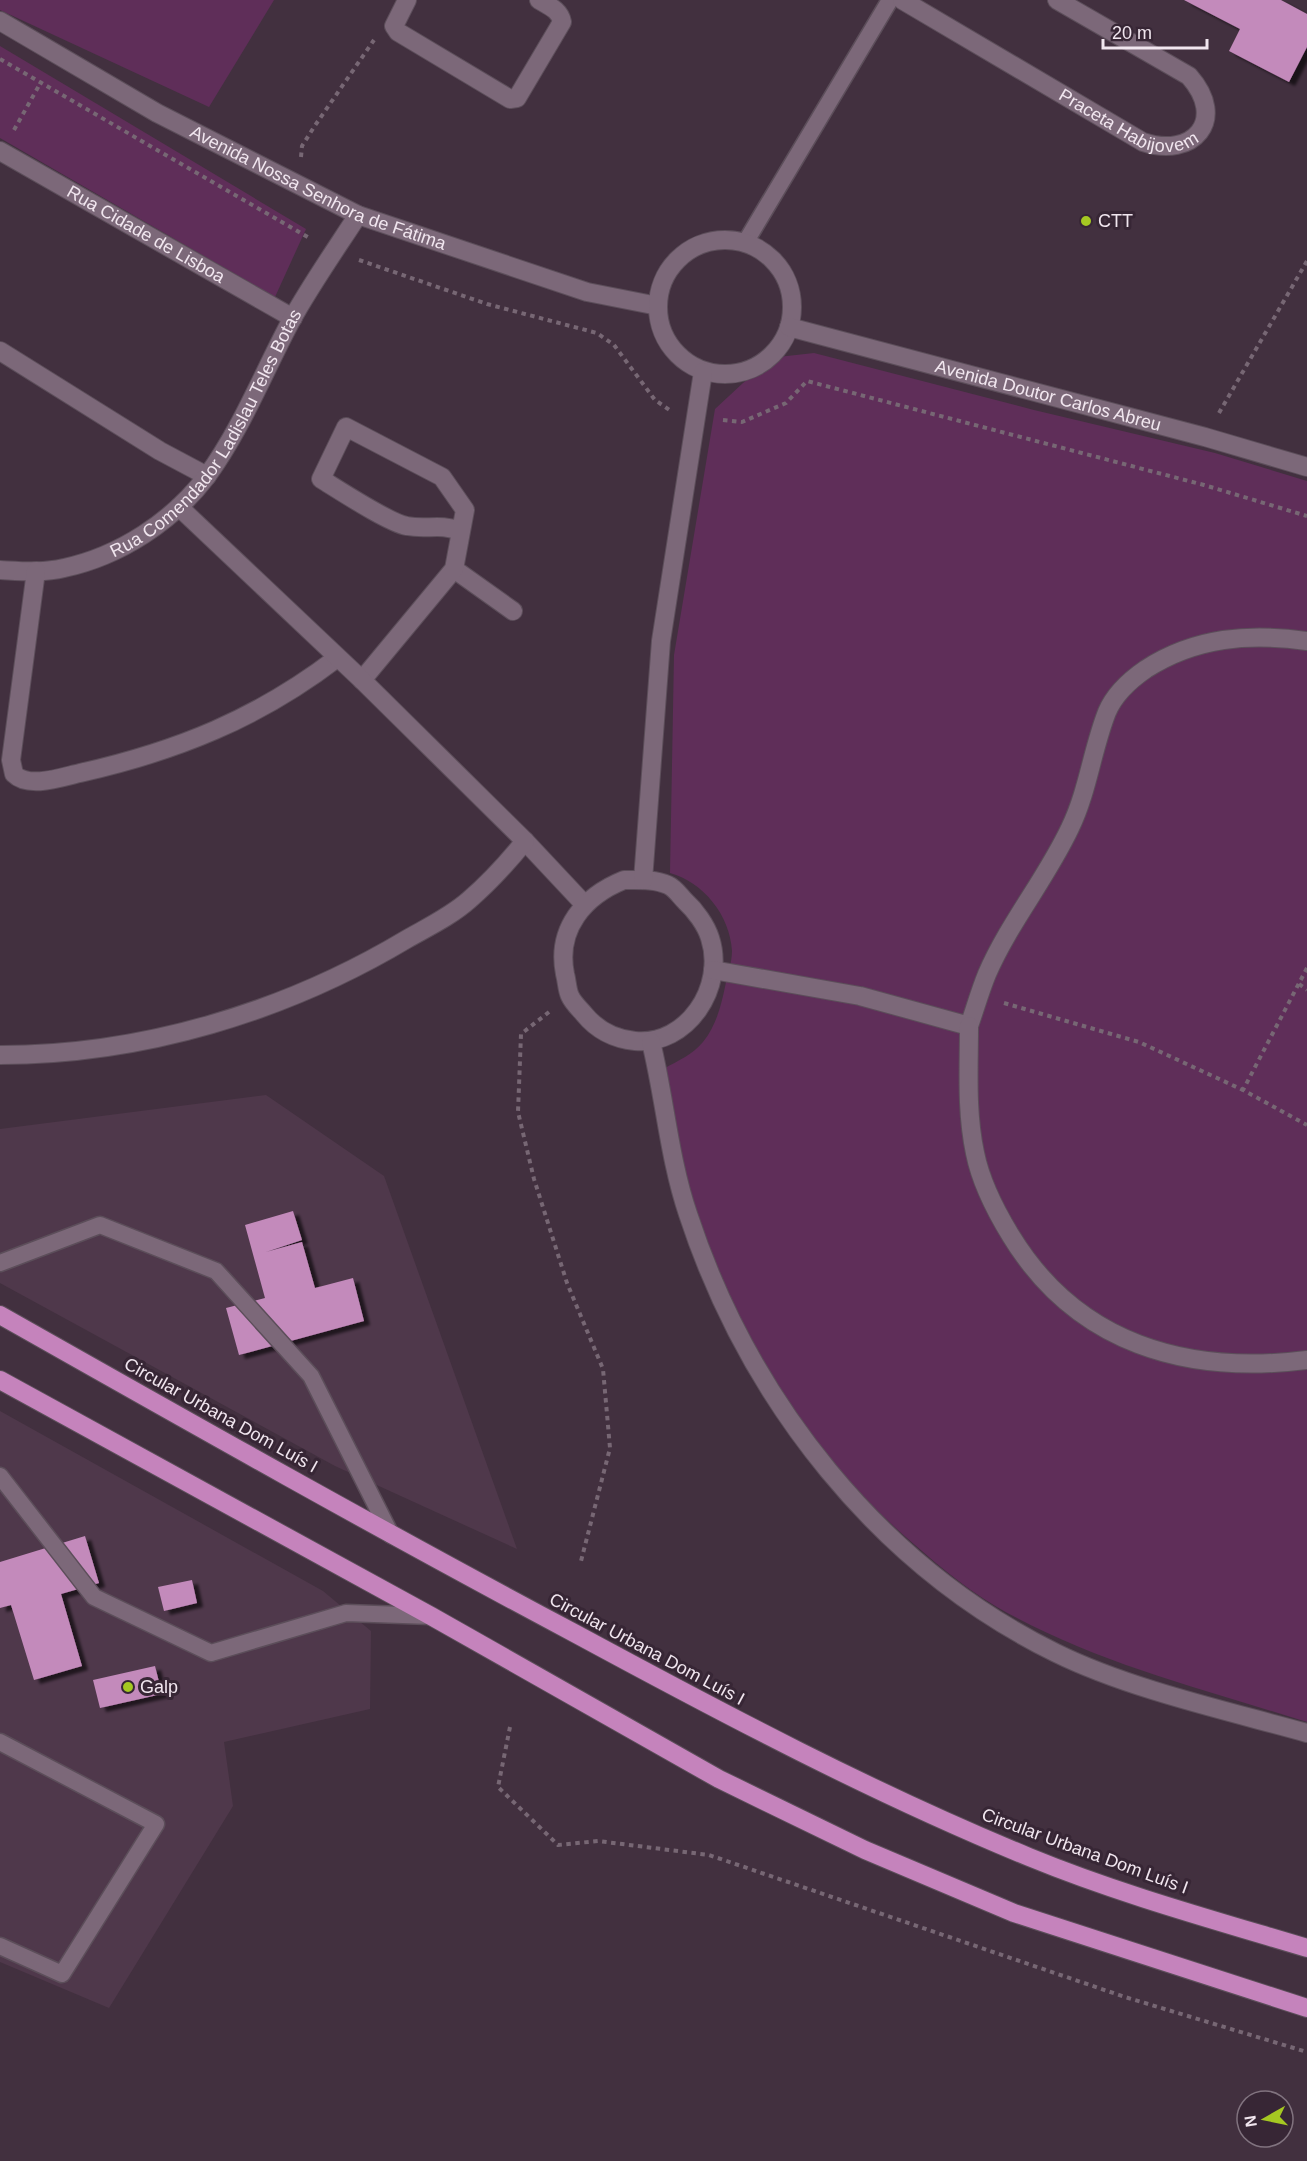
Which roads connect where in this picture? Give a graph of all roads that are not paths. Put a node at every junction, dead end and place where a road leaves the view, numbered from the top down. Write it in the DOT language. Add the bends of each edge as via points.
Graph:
graph roads {
  1 [pos="407,0"];
  2 [pos="539,0"];
  3 [pos="890,0"];
  4 [pos="902,0"];
  5 [pos="1057,0"];
  6 [pos="0,21"];
  7 [pos="1,151"];
  8 [pos="358,215"];
  9 [pos="745,243"];
  10 [pos="658,306"];
  11 [pos="293,318"];
  12 [pos="789,327"];
  13 [pos="0,351"];
  14 [pos="703,372"];
  15 [pos="1307,467"];
  16 [pos="207,476"];
  17 [pos="179,507"];
  18 [pos="461,531"];
  19 [pos="454,569"];
  20 [pos="0,570"];
  21 [pos="36,571"];
  22 [pos="513,611"];
  23 [pos="1307,641"];
  24 [pos="337,658"];
  25 [pos="362,680"];
  26 [pos="525,841"];
  27 [pos="643,880"];
  28 [pos="585,905"];
  29 [pos="713,970"];
  30 [pos="969,1026"];
  31 [pos="651,1042"];
  32 [pos="0,1055"];
  33 [pos="0,1263"];
  34 [pos="0,1315"];
  35 [pos="1307,1360"];
  36 [pos="0,1380"];
  37 [pos="0,1476"];
  38 [pos="391,1535"];
  39 [pos="431,1616"];
  40 [pos="1307,1733"];
  41 [pos="0,1742"];
  42 [pos="0,1947"];
  43 [pos="1307,1948"];
  44 [pos="1307,2008"];
  1 -- 2 [label="street" via="394,26 398,32 510,99 517,98 562,22 556,10"];
  3 -- 9 [label="lane"];
  4 -- 5 [label="street, Praceta Habijovem" via="1143,142 1168,147 1199,132 1208,112 1201,92 1189,76"];
  6 -- 8 [label="street, Avenida Nossa Senhora de Fátima" via="157,113"];
  7 -- 11 [label="street, Rua Cidade de Lisboa"];
  8 -- 10 [label="street, Avenida Nossa Senhora de Fátima" via="587,292"];
  8 -- 11 [label="street, Rua Comendador Ladislau Teles Botas"];
  9 -- 10 [label="street" via="713,242 685,254 667,273"];
  9 -- 12 [label="street" via="769,256 785,276 792,301"];
  10 -- 14 [label="street" via="666,338 683,359"];
  11 -- 16 [label="street, Rua Comendador Ladislau Teles Botas"];
  12 -- 14 [label="street" via="777,350 757,366 732,374"];
  12 -- 15 [label="street, Avenida Doutor Carlos Abreu"];
  13 -- 16 [label="street"];
  14 -- 27 [label="street" via="661,641"];
  16 -- 17 [label="street, Rua Comendador Ladislau Teles Botas"];
  17 -- 21 [label="street, Rua Comendador Ladislau Teles Botas" via="150,532 113,550 63,568"];
  17 -- 24 [label="street"];
  18 -- 18 [label="street" via="465,510 442,477 346,427 321,479 404,526 445,525"];
  18 -- 19 [label="street"];
  19 -- 22 [label="street"];
  19 -- 25 [label="street"];
  20 -- 21 [label="street, Rua Comendador Ladislau Teles Botas"];
  21 -- 24 [label="street" via="11,760 14,774 26,781 134,761 199,739 271,704"];
  23 -- 30 [label="street" via="1244,636 1207,641 1176,651 1127,682 1108,709 1071,827 987,973"];
  24 -- 25 [label="street"];
  25 -- 26 [label="street"];
  26 -- 28 [label="street"];
  26 -- 32 [label="street" via="467,902 388,950 298,994 211,1024 111,1048 71,1054"];
  27 -- 28 [label="street" via="624,880 601,889"];
  27 -- 29 [label="street" via="670,886 694,909 711,938"];
  28 -- 31 [label="street" via="567,930 562,960 570,996 592,1025 620,1039"];
  29 -- 30 [label="street" via="861,996"];
  29 -- 31 [label="street" via="693,1020 674,1034"];
  30 -- 35 [label="street" via="970,1123 981,1177 1017,1246 1048,1286 1105,1331 1137,1345 1179,1357 1261,1365"];
  31 -- 40 [label="street" via="687,1213 731,1320 791,1424 870,1520 960,1594 1057,1654 1153,1689"];
  33 -- 38 [label="lane" via="100,1225 216,1271 311,1377"];
  34 -- 38 [label="highway, Circular Urbana Dom Luís I"];
  36 -- 39 [label="highway"];
  37 -- 39 [label="lane" via="94,1597 211,1653 346,1613"];
  38 -- 43 [label="highway, Circular Urbana Dom Luís I" via="750,1728 892,1797 1032,1858 1178,1909"];
  39 -- 44 [label="highway" via="719,1779 866,1850 1014,1913"];
  41 -- 42 [label="lane" via="156,1824 62,1974"];
}
